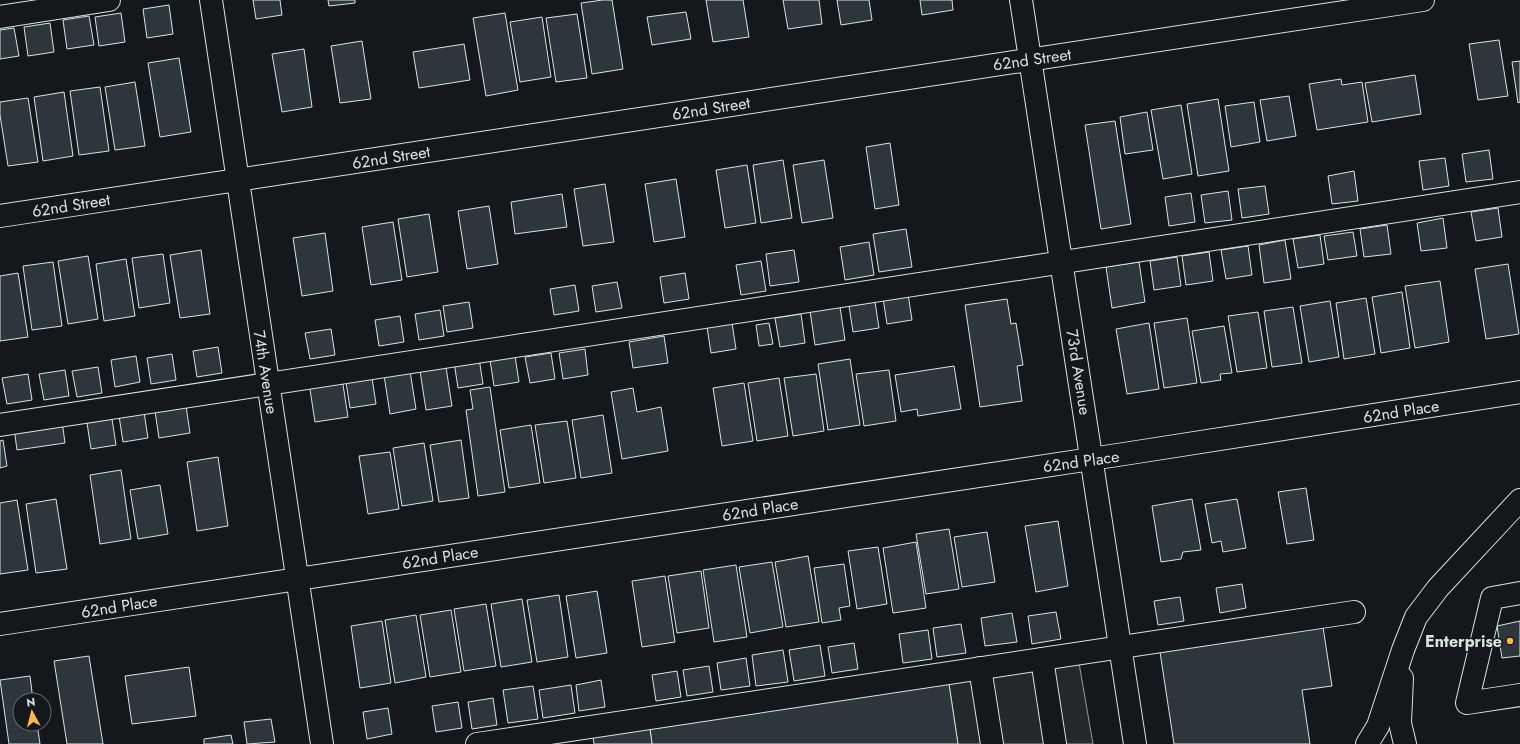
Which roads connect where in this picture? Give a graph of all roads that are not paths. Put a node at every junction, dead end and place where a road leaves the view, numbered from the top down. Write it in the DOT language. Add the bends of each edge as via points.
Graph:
graph roads {
  1 [pos="109,0"];
  2 [pos="211,0"];
  3 [pos="1021,0"];
  4 [pos="1423,0"];
  5 [pos="0,17"];
  6 [pos="1030,60"];
  7 [pos="237,180"];
  8 [pos="1520,192"];
  9 [pos="0,216"];
  10 [pos="1062,263"];
  11 [pos="268,384"];
  12 [pos="1520,392"];
  13 [pos="0,425"];
  14 [pos="1092,459"];
  15 [pos="1520,500"];
  16 [pos="297,579"];
  17 [pos="1520,593"];
  18 [pos="1354,612"];
  19 [pos="0,624"];
  20 [pos="1120,647"];
  21 [pos="1403,650"];
  22 [pos="1042,659"];
  23 [pos="980,668"];
  24 [pos="1520,695"];
  25 [pos="322,744"];
  26 [pos="477,744"];
  27 [pos="992,744"];
  28 [pos="1055,744"];
  29 [pos="1135,744"];
  30 [pos="1367,744"];
  31 [pos="1405,744"];
  1 -- 5 [label="street"];
  2 -- 7 [label="street, 74th Avenue"];
  3 -- 6 [label="street, 73rd Avenue"];
  4 -- 6 [label="street, 62nd Street"];
  6 -- 7 [label="street, 62nd Street"];
  6 -- 10 [label="street, 73rd Avenue"];
  7 -- 9 [label="street, 62nd Street"];
  7 -- 11 [label="street, 74th Avenue"];
  8 -- 10 [label="street"];
  10 -- 11 [label="street"];
  10 -- 14 [label="street, 73rd Avenue"];
  11 -- 13 [label="street"];
  11 -- 16 [label="street, 74th Avenue"];
  12 -- 14 [label="street, 62nd Place"];
  14 -- 16 [label="street, 62nd Place"];
  14 -- 20 [label="street, 73rd Avenue"];
  15 -- 21 [label="street" via="1438,588 1416,617"];
  16 -- 19 [label="street, 62nd Place"];
  16 -- 25 [label="street, 74th Avenue"];
  17 -- 24 [label="street" via="1492,598 1467,703"];
  18 -- 20 [label="street"];
  20 -- 22 [label="street"];
  20 -- 29 [label="street, 73rd Avenue"];
  21 -- 30 [label="street" via="1378,726"];
  21 -- 31 [label="street" via="1400,723"];
  22 -- 23 [label="street"];
  22 -- 28 [label="street"];
  23 -- 26 [label="street"];
  23 -- 27 [label="street"];
}
